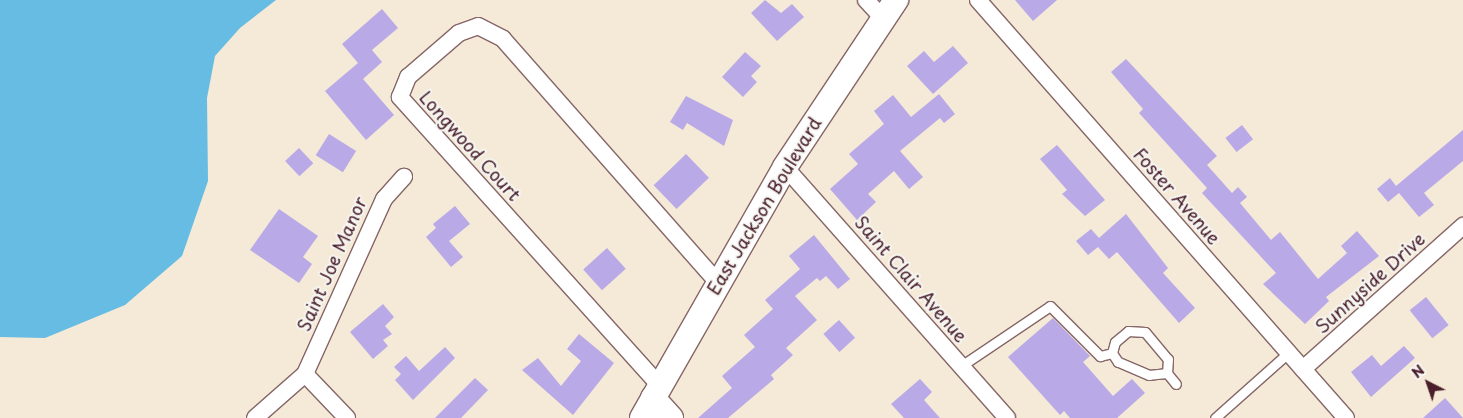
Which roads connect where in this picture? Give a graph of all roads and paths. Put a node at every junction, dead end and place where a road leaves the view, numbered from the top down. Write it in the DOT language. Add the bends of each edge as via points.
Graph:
graph roads {
  1 [pos="866,0"];
  2 [pos="978,0"];
  3 [pos="889,9"];
  4 [pos="785,167"];
  5 [pos="404,177"];
  6 [pos="1463,226"];
  7 [pos="717,282"];
  8 [pos="1112,353"];
  9 [pos="1288,353"];
  10 [pos="961,366"];
  11 [pos="1303,369"];
  12 [pos="1166,373"];
  13 [pos="305,374"];
  14 [pos="1176,384"];
  15 [pos="652,401"];
  16 [pos="255,418"];
  17 [pos="347,418"];
  18 [pos="671,418"];
  19 [pos="1008,418"];
  20 [pos="1215,418"];
  21 [pos="1346,418"];
  1 -- 3 [label="street"];
  2 -- 9 [label="street, Foster Avenue"];
  3 -- 4 [label="main road, East Jackson Boulevard"];
  4 -- 7 [label="main road, East Jackson Boulevard"];
  4 -- 10 [label="street, Saint Clair Avenue"];
  5 -- 13 [label="street, Saint Joe Manor" via="384,199"];
  6 -- 11 [label="street, Sunnyside Drive"];
  7 -- 15 [label="main road, East Jackson Boulevard"];
  7 -- 15 [label="street, Longwood Court" via="503,38 478,26 459,33 408,77 400,97"];
  8 -- 10 [label="lane" via="1100,356 1050,306"];
  8 -- 12 [label="lane" via="1118,362 1149,375"];
  8 -- 12 [label="lane" via="1115,342 1128,331 1145,332 1168,359"];
  9 -- 11 [label="street, Foster Avenue"];
  9 -- 20 [label="lane"];
  10 -- 19 [label="street, Saint Clair Avenue"];
  11 -- 21 [label="street, Foster Avenue"];
  12 -- 14 [label="lane"];
  13 -- 16 [label="street"];
  13 -- 17 [label="street"];
  15 -- 18 [label="main road"];
}
